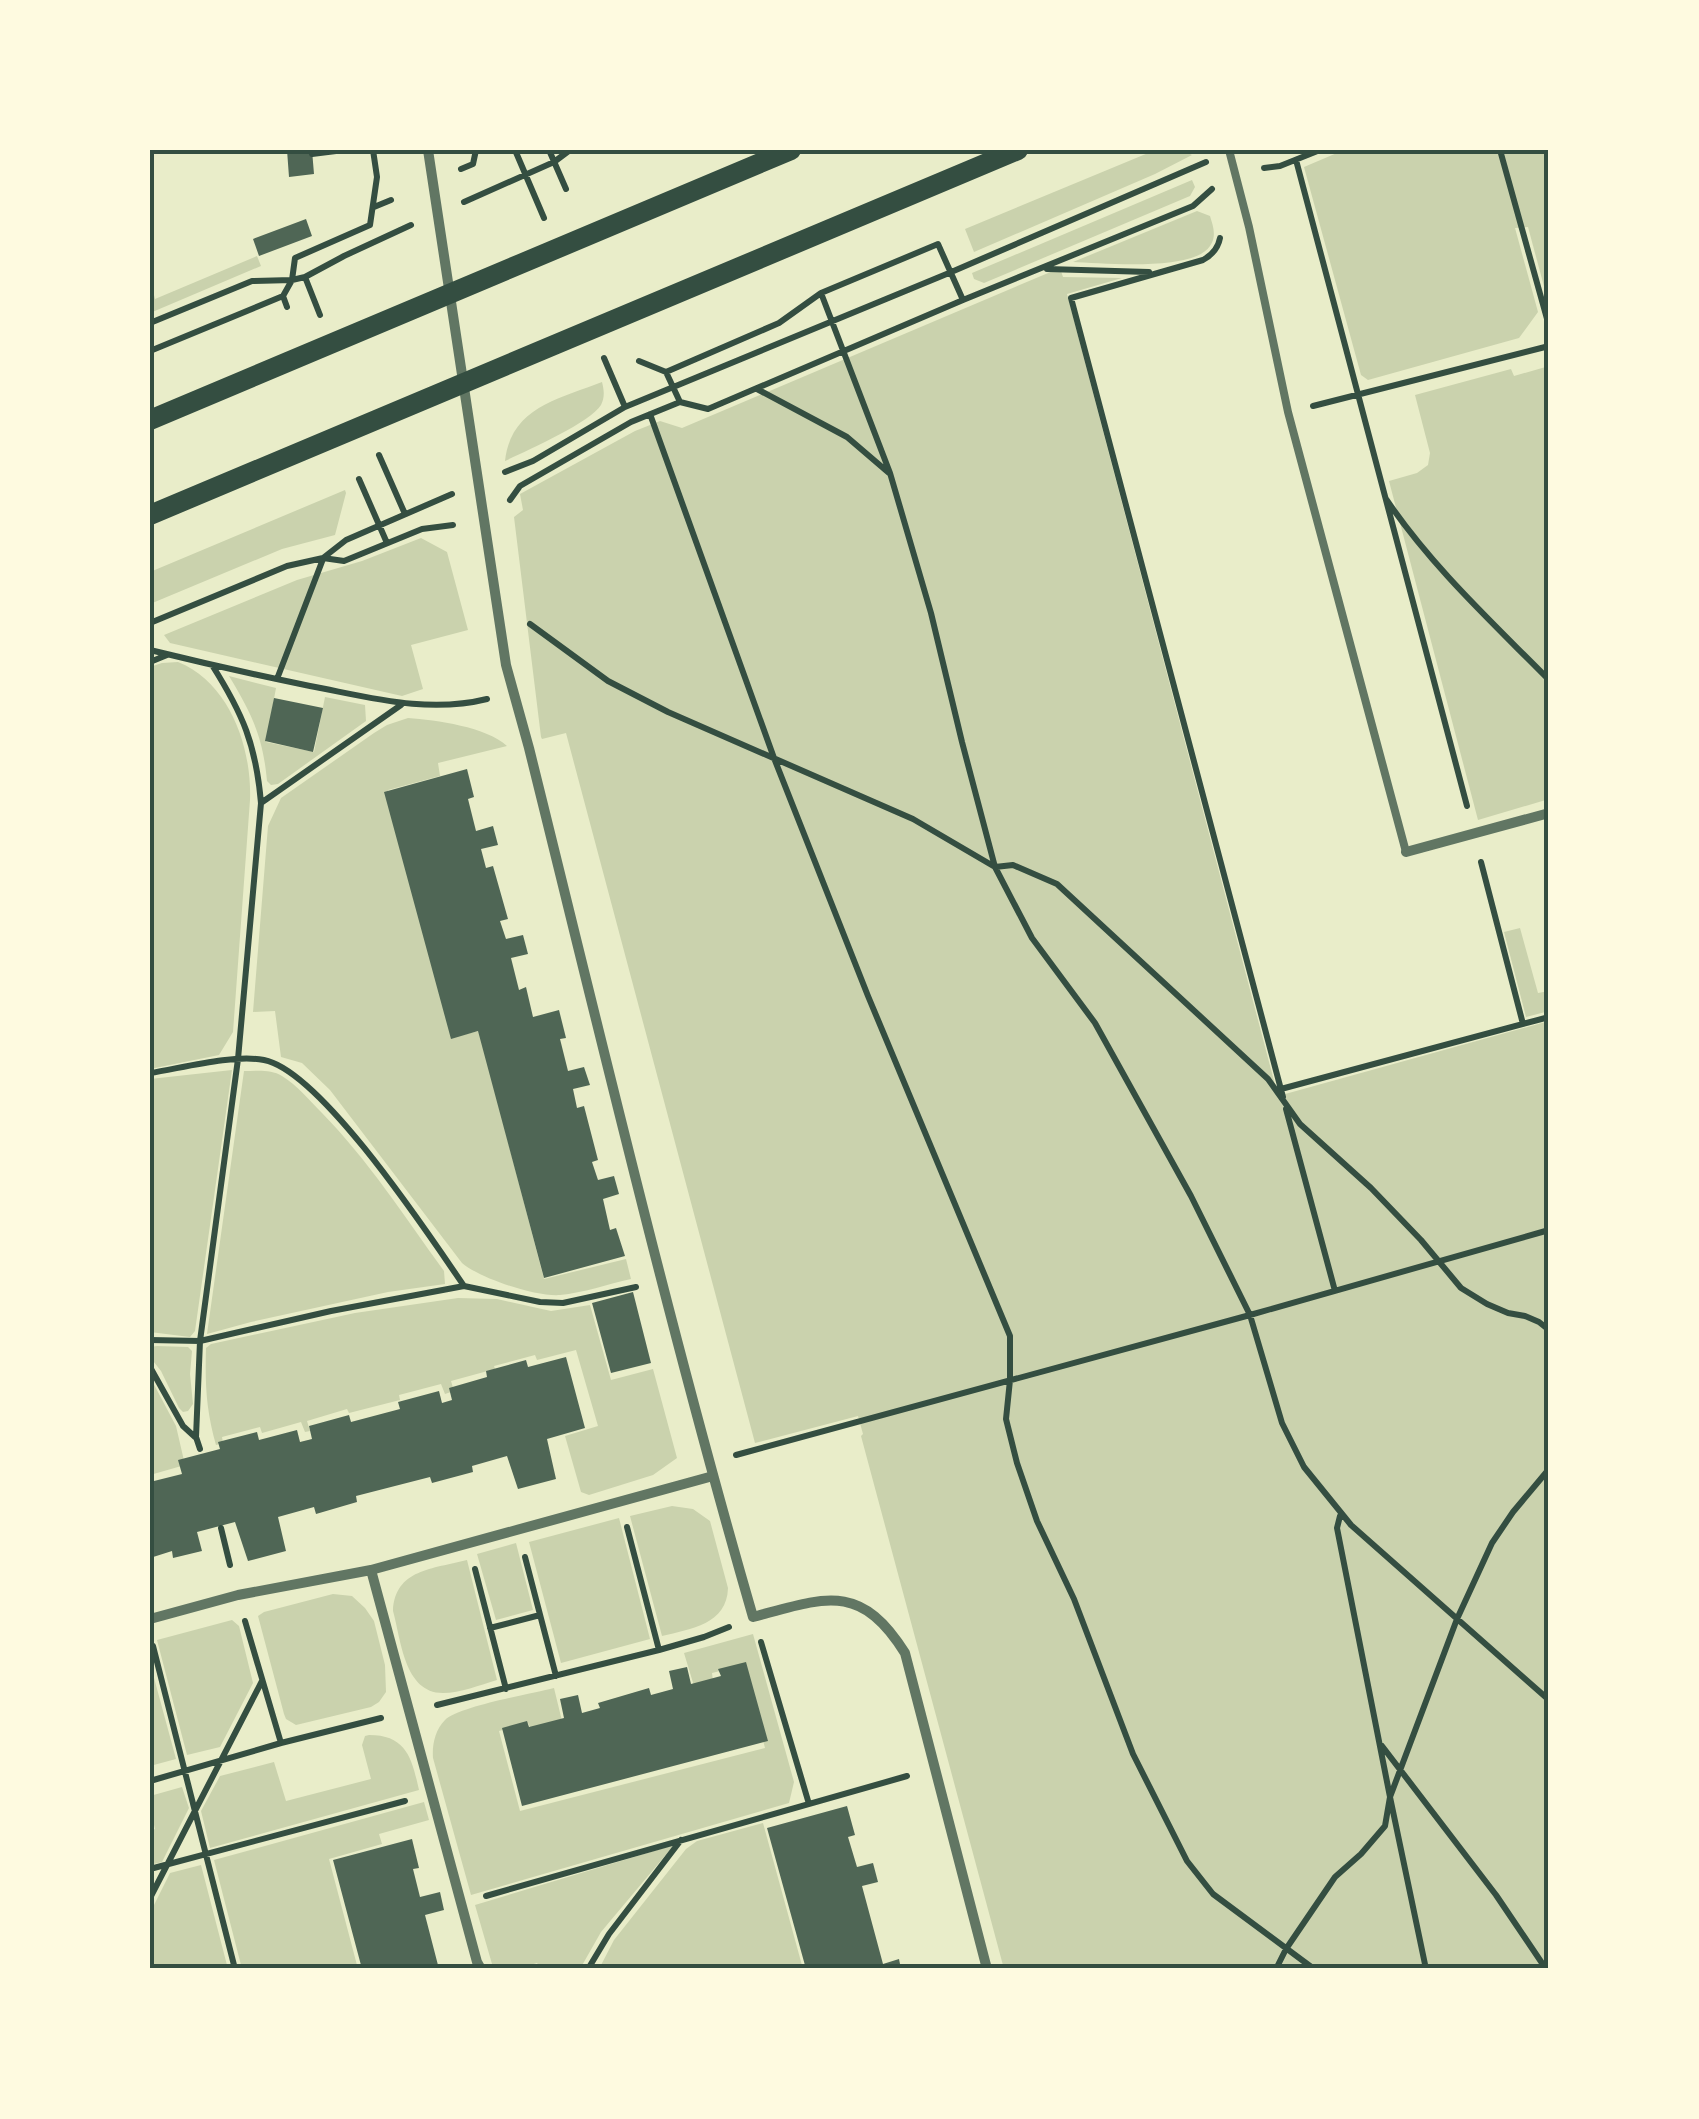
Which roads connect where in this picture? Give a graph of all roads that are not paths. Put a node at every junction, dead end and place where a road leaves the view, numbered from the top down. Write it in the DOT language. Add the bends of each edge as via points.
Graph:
graph roads {
  1 [pos="428,150"];
  2 [pos="791,150"];
  3 [pos="1018,150"];
  4 [pos="1229,150"];
  5 [pos="450,294"];
  6 [pos="464,383"];
  7 [pos="150,420"];
  8 [pos="150,515"];
  9 [pos="1549,813"];
  10 [pos="1406,852"];
  11 [pos="713,1476"];
  12 [pos="371,1570"];
  13 [pos="150,1619"];
  14 [pos="481,1969"];
  15 [pos="987,1969"];
  1 -- 5 [label="street"];
  2 -- 5 [label="main road"];
  3 -- 6 [label="main road"];
  4 -- 10 [label="lane" via="1288,412"];
  5 -- 6 [label="street"];
  5 -- 7 [label="main road"];
  6 -- 8 [label="main road"];
  6 -- 11 [label="street" via="506,665"];
  9 -- 10 [label="street"];
  11 -- 12 [label="street"];
  11 -- 15 [label="street" via="754,1617 844,1600 872,1612 905,1654"];
  12 -- 13 [label="street"];
  12 -- 14 [label="street"];
}
